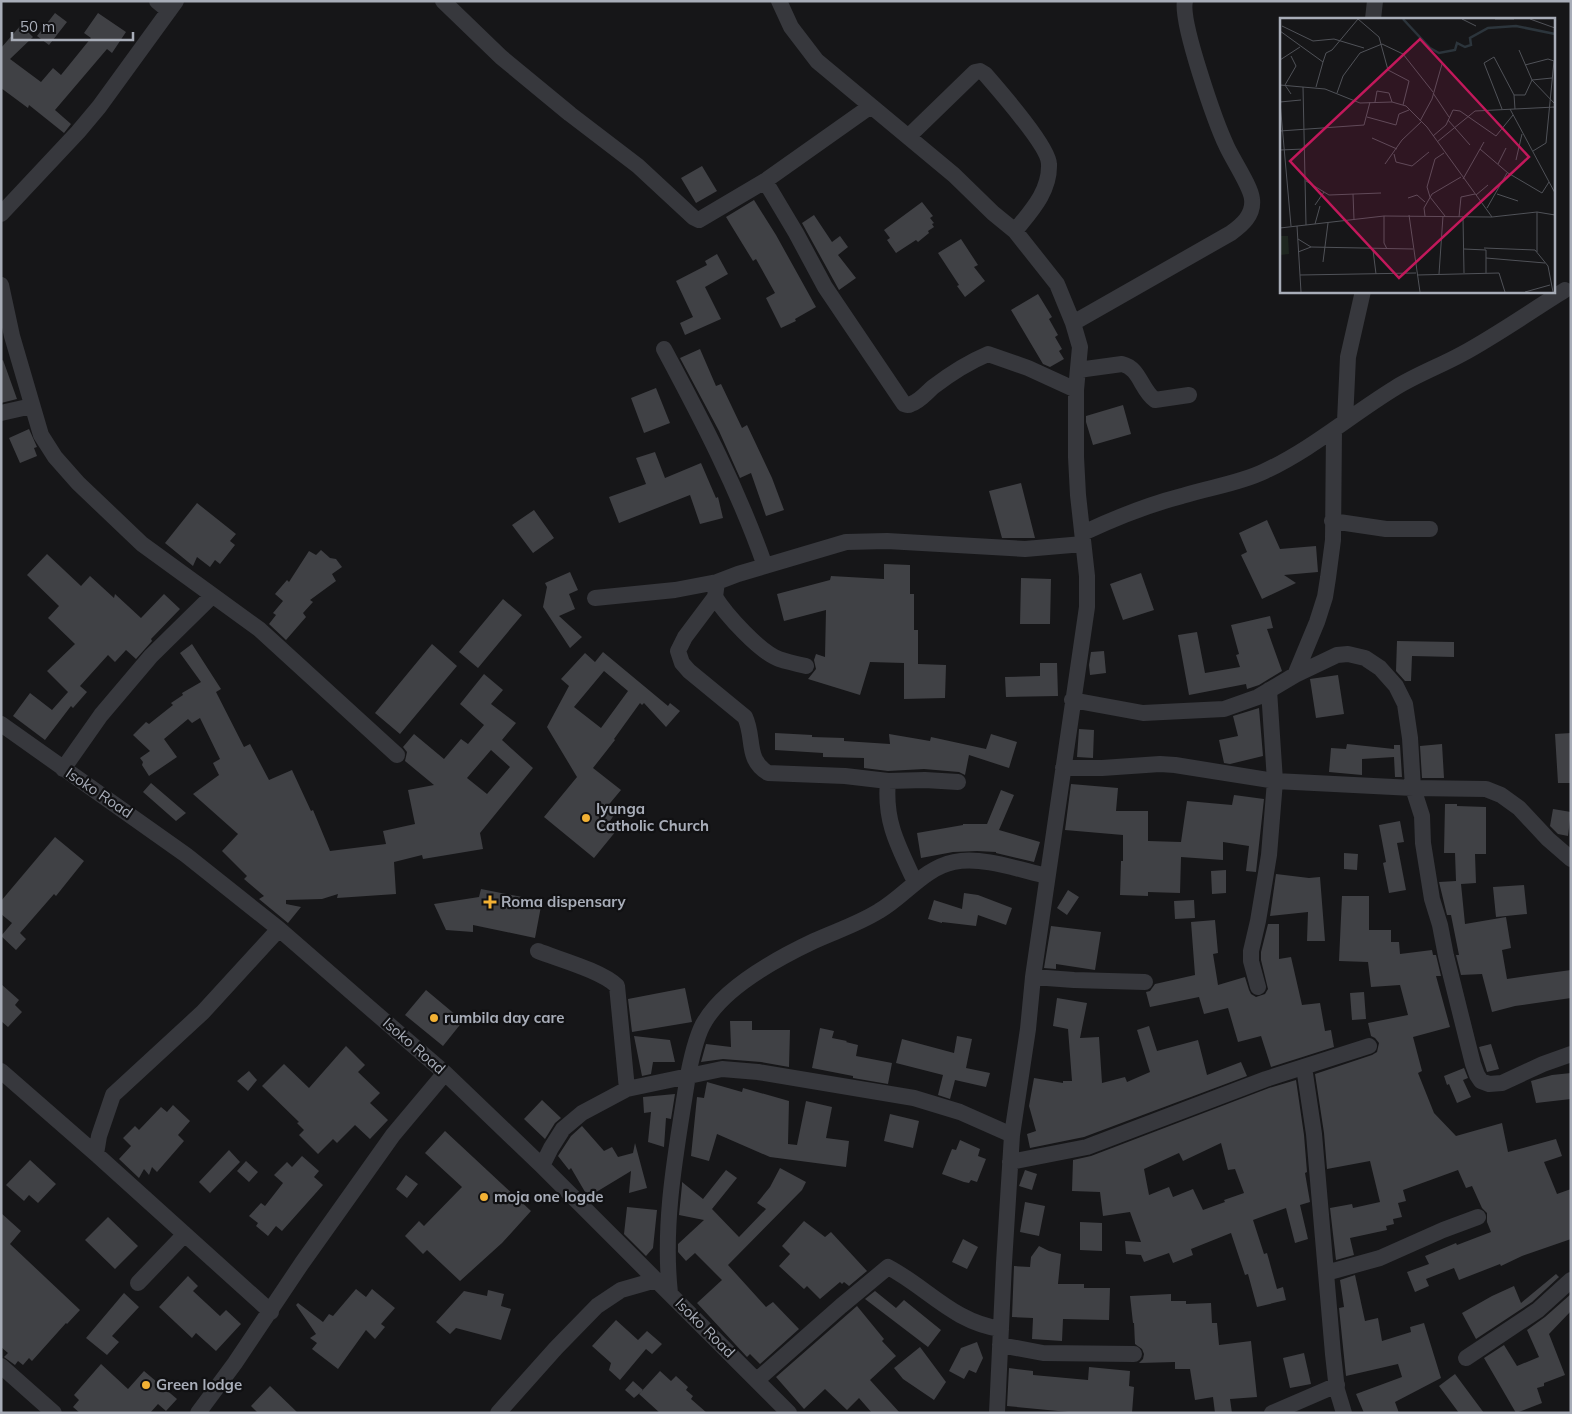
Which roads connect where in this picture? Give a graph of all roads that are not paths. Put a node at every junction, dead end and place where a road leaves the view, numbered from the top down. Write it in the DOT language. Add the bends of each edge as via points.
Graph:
graph roads {
  1 [pos="443,1"];
  2 [pos="779,1"];
  3 [pos="1185,1"];
  4 [pos="1375,1"];
  5 [pos="167,4"];
  6 [pos="1372,18"];
  7 [pos="871,106"];
  8 [pos="909,136"];
  9 [pos="765,181"];
  10 [pos="1,214"];
  11 [pos="1015,231"];
  12 [pos="1,285"];
  13 [pos="1565,290"];
  14 [pos="1363,292"];
  15 [pos="1073,323"];
  16 [pos="664,349"];
  17 [pos="1078,370"];
  18 [pos="1076,390"];
  19 [pos="1189,395"];
  20 [pos="32,406"];
  21 [pos="1,413"];
  22 [pos="1339,425"];
  23 [pos="1332,521"];
  24 [pos="1430,529"];
  25 [pos="1083,538"];
  26 [pos="765,566"];
  27 [pos="716,590"];
  28 [pos="212,596"];
  29 [pos="595,598"];
  30 [pos="806,666"];
  31 [pos="1295,675"];
  32 [pos="1269,690"];
  33 [pos="1072,700"];
  34 [pos="1,724"];
  35 [pos="397,755"];
  36 [pos="1063,768"];
  37 [pos="62,769"];
  38 [pos="1275,780"];
  39 [pos="888,781"];
  40 [pos="958,782"];
  41 [pos="1413,788"];
  42 [pos="1571,859"];
  43 [pos="1047,876"];
  44 [pos="915,882"];
  45 [pos="279,929"];
  46 [pos="538,951"];
  47 [pos="1033,977"];
  48 [pos="1145,982"];
  49 [pos="1258,987"];
  50 [pos="1369,1046"];
  51 [pos="1571,1054"];
  52 [pos="1304,1067"];
  53 [pos="444,1073"];
  54 [pos="2,1075"];
  55 [pos="688,1075"];
  56 [pos="627,1089"];
  57 [pos="1012,1135"];
  58 [pos="96,1154"];
  59 [pos="1010,1162"];
  60 [pos="542,1166"];
  61 [pos="1478,1217"];
  62 [pos="184,1235"];
  63 [pos="1326,1273"];
  64 [pos="656,1280"];
  65 [pos="1571,1280"];
  66 [pos="138,1283"];
  67 [pos="670,1293"];
  68 [pos="270,1312"];
  69 [pos="1000,1337"];
  70 [pos="1134,1354"];
  71 [pos="1466,1358"];
  72 [pos="1,1366"];
  73 [pos="758,1380"];
  74 [pos="1336,1385"];
  75 [pos="785,1411"];
  76 [pos="54,1413"];
  77 [pos="198,1413"];
  78 [pos="498,1413"];
  79 [pos="997,1413"];
  80 [pos="1272,1413"];
  81 [pos="1344,1413"];
  1 -- 9 [label="street" via="501,57 631,160 696,219"];
  2 -- 7 [label="street" via="792,27 817,61"];
  3 -- 15 [label="street" via="1184,19 1207,95 1226,146 1252,199 1249,216 1231,233"];
  4 -- 6 [label="street"];
  5 -- 10 [label="street" via="99,107"];
  7 -- 8 [label="street"];
  7 -- 9 [label="street"];
  8 -- 11 [label="street"];
  8 -- 11 [label="street" via="975,72 985,74 1018,113 1050,163 1039,202"];
  9 -- 18 [label="street" via="825,287 904,404 918,401 933,387 988,354"];
  11 -- 15 [label="street" via="1057,284"];
  12 -- 20 [label="street"];
  13 -- 22 [label="street" via="1462,354 1401,384"];
  14 -- 22 [label="street" via="1348,357"];
  15 -- 17 [label="street" via="1080,347"];
  16 -- 26 [label="street" via="723,461"];
  17 -- 18 [label="street"];
  17 -- 19 [label="street" via="1129,365 1148,395 1155,400"];
  18 -- 25 [label="street" via="1076,457"];
  20 -- 21 [label="street"];
  20 -- 28 [label="street" via="41,436 78,483 142,544"];
  22 -- 23 [label="street"];
  22 -- 25 [label="street" via="1288,460 1248,479 1133,511"];
  23 -- 24 [label="street" via="1386,530"];
  23 -- 31 [label="street" via="1325,597"];
  25 -- 26 [label="street" via="1025,549 887,541 846,542"];
  25 -- 33 [label="street" via="1087,607"];
  26 -- 27 [label="street"];
  27 -- 29 [label="street" via="675,590"];
  27 -- 30 [label="street" via="727,612 765,651 779,659"];
  27 -- 39 [label="street" via="678,651 682,663 689,670 745,717 752,751 760,768 768,773"];
  28 -- 35 [label="street" via="259,629"];
  28 -- 37 [label="street" via="151,656 101,715"];
  31 -- 32 [label="street"];
  31 -- 41 [label="street" via="1330,657 1348,654 1364,658 1380,668 1396,686 1405,704"];
  32 -- 33 [label="street" via="1224,709 1182,712 1143,713"];
  32 -- 38 [label="street"];
  33 -- 36 [label="street"];
  34 -- 37 [label="street, Isoko Road"];
  36 -- 38 [label="street" via="1160,764"];
  36 -- 43 [label="street"];
  37 -- 45 [label="street, Isoko Road" via="186,855"];
  38 -- 41 [label="street"];
  38 -- 49 [label="street" via="1269,855 1251,951"];
  39 -- 40 [label="street"];
  39 -- 44 [label="street" via="888,812 892,828"];
  41 -- 42 [label="street" via="1486,789 1501,794"];
  41 -- 51 [label="street" via="1422,816 1432,899 1479,1080 1489,1084 1502,1083"];
  43 -- 44 [label="street" via="980,862 957,861 945,864"];
  43 -- 47 [label="street"];
  44 -- 55 [label="street" via="884,908 776,961 727,995 704,1021"];
  45 -- 53 [label="street, Isoko Road"];
  45 -- 58 [label="street" via="203,1012 113,1095 100,1129"];
  46 -- 56 [label="street" via="603,977 617,986"];
  47 -- 48 [label="street"];
  47 -- 57 [label="street"];
  50 -- 52 [label="street"];
  52 -- 59 [label="street" via="1087,1147"];
  52 -- 63 [label="street" via="1314,1134"];
  53 -- 60 [label="street, Isoko Road"];
  53 -- 68 [label="street" via="393,1134"];
  54 -- 58 [label="street"];
  55 -- 56 [label="street"];
  55 -- 57 [label="street" via="722,1069 758,1072 914,1098 951,1109"];
  55 -- 67 [label="street" via="669,1206 667,1268"];
  56 -- 60 [label="street" via="582,1113 563,1129"];
  57 -- 59 [label="street"];
  58 -- 62 [label="street"];
  59 -- 69 [label="street"];
  60 -- 64 [label="street, Isoko Road"];
  61 -- 63 [label="street" via="1380,1258"];
  62 -- 66 [label="street"];
  62 -- 68 [label="street"];
  63 -- 74 [label="street"];
  64 -- 67 [label="street, Isoko Road"];
  64 -- 78 [label="street" via="621,1290 598,1306"];
  65 -- 71 [label="street" via="1538,1310"];
  67 -- 73 [label="street, Isoko Road"];
  68 -- 77 [label="street"];
  69 -- 70 [label="street" via="1043,1353"];
  69 -- 73 [label="street" via="948,1308 888,1267"];
  69 -- 79 [label="street"];
  72 -- 76 [label="street"];
  73 -- 75 [label="street, Isoko Road"];
  74 -- 80 [label="street"];
  74 -- 81 [label="street"];
}
